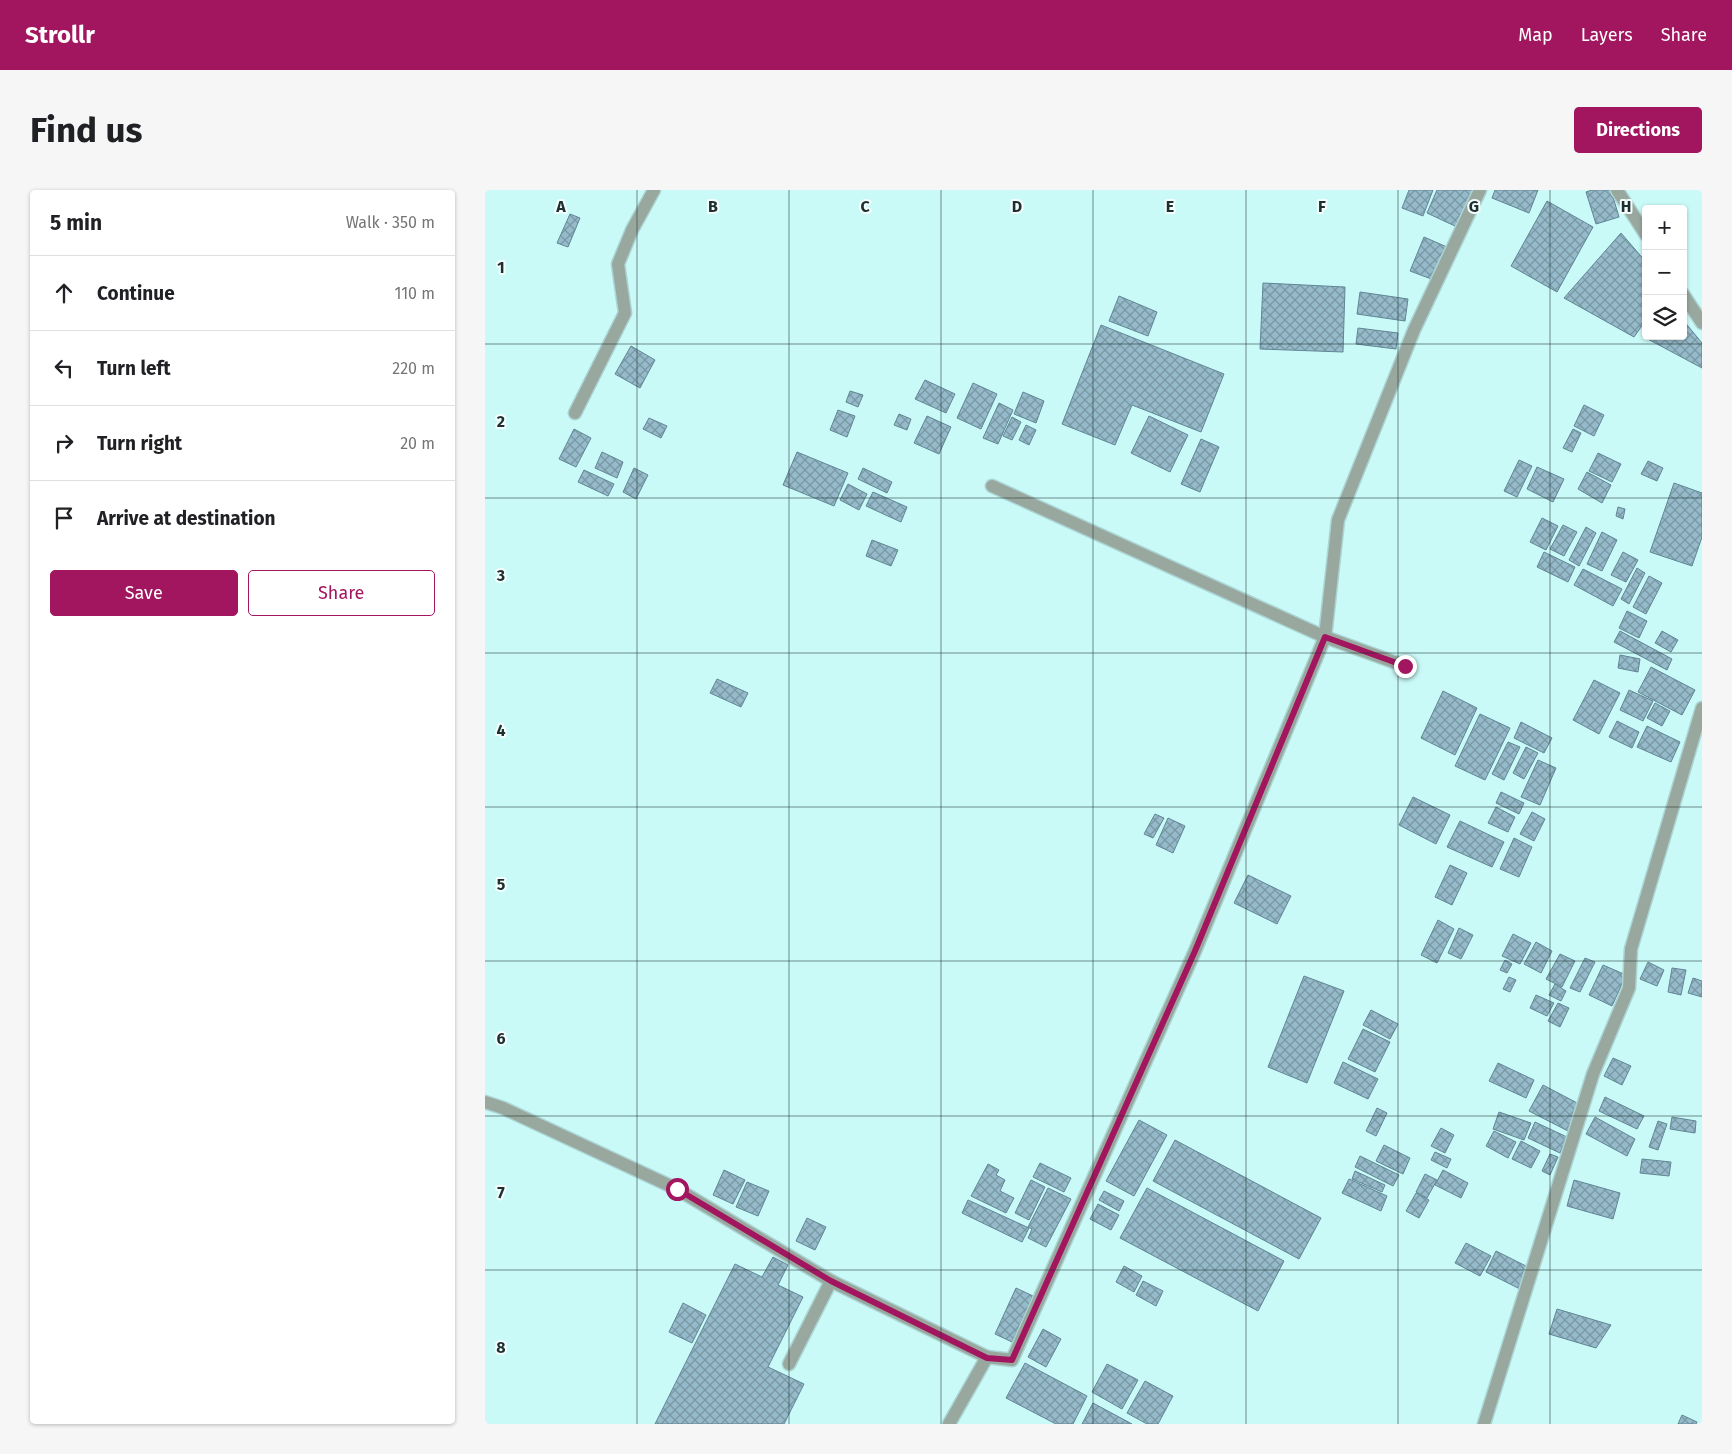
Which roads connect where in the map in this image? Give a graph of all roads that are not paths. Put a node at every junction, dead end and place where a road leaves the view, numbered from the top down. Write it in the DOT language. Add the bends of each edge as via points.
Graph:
graph roads {
  1 [pos="655,190"];
  2 [pos="1480,190"];
  3 [pos="1617,190"];
  4 [pos="1642,229"];
  5 [pos="1684,295"];
  6 [pos="1702,323"];
  7 [pos="575,413"];
  8 [pos="992,486"];
  9 [pos="1325,637"];
  10 [pos="1405,666"];
  11 [pos="1702,708"];
  12 [pos="485,1102"];
  13 [pos="831,1281"];
  14 [pos="987,1358"];
  15 [pos="789,1364"];
  16 [pos="949,1424"];
  17 [pos="1484,1424"];
  1 -- 7 [label="street" via="632,230 618,264 625,313"];
  2 -- 9 [label="street" via="1414,330 1338,520"];
  3 -- 4 [label="street"];
  5 -- 6 [label="street"];
  8 -- 9 [label="street"];
  9 -- 10 [label="street"];
  9 -- 14 [label="street" via="1195,951 1012,1360"];
  11 -- 17 [label="street" via="1631,949 1629,988 1593,1074"];
  12 -- 13 [label="street" via="677,1189"];
  13 -- 14 [label="street"];
  13 -- 15 [label="street"];
  14 -- 16 [label="street"];
}
